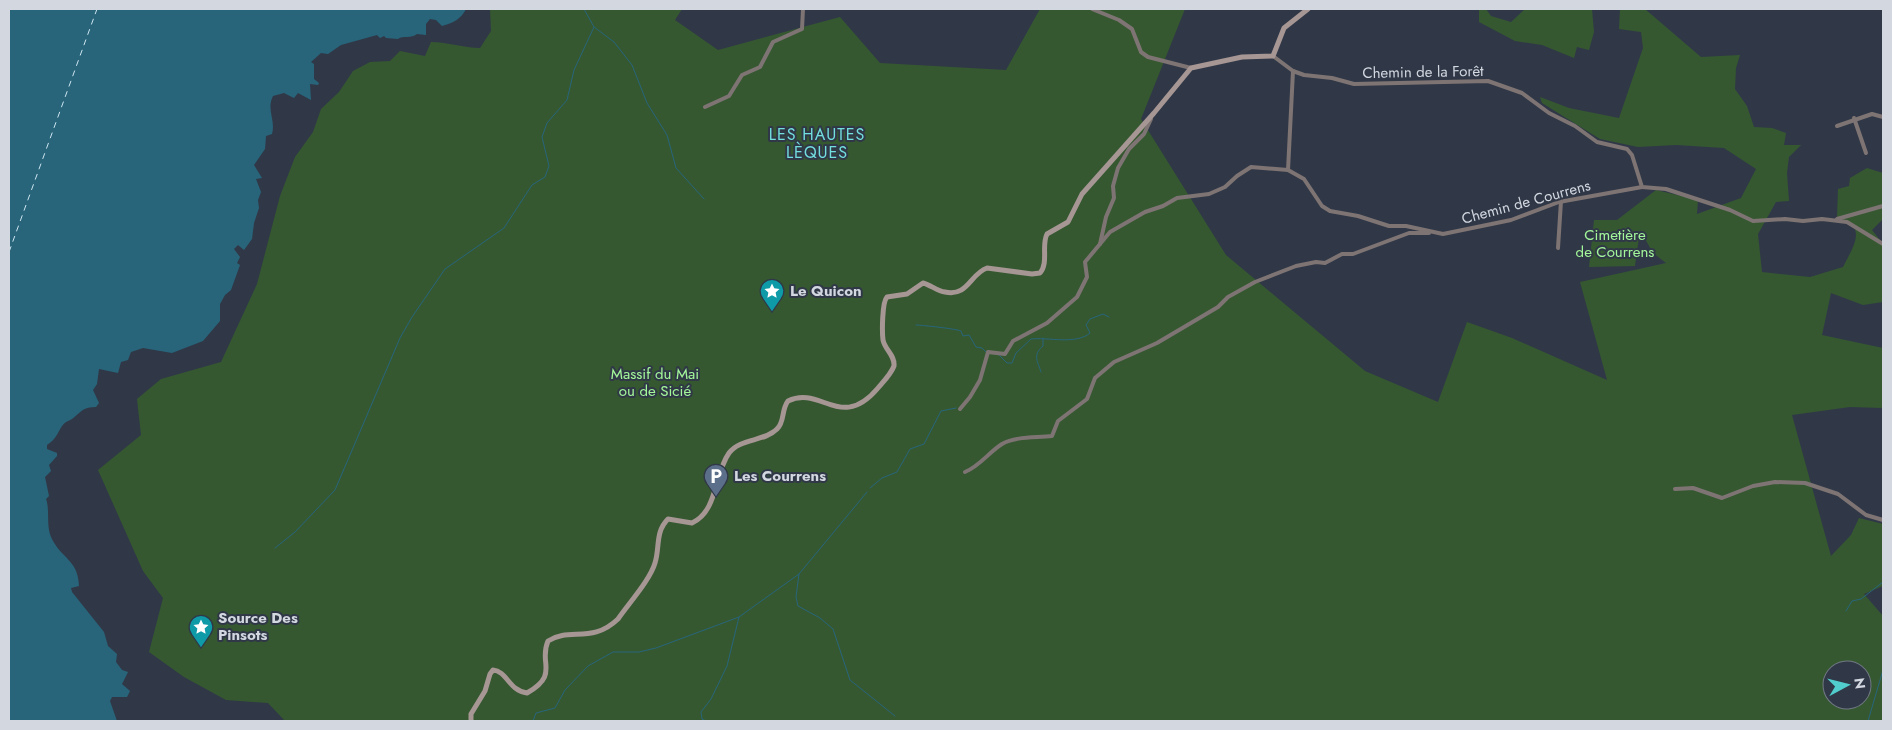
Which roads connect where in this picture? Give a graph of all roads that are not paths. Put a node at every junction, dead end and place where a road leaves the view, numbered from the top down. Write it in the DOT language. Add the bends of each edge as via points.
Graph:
graph roads {
  1 [pos="803,9"];
  2 [pos="1092,9"];
  3 [pos="1308,9"];
  4 [pos="1273,56"];
  5 [pos="1191,68"];
  6 [pos="1293,71"];
  7 [pos="705,107"];
  8 [pos="1154,114"];
  9 [pos="1883,117"];
  10 [pos="1854,118"];
  11 [pos="1837,126"];
  12 [pos="1866,153"];
  13 [pos="1288,170"];
  14 [pos="1642,187"];
  15 [pos="1561,201"];
  16 [pos="1883,206"];
  17 [pos="1837,219"];
  18 [pos="1434,232"];
  19 [pos="1100,244"];
  20 [pos="1883,244"];
  21 [pos="1558,248"];
  22 [pos="960,409"];
  23 [pos="965,472"];
  24 [pos="1675,489"];
  25 [pos="1883,520"];
  26 [pos="471,721"];
  1 -- 7 [label="street" via="802,29 773,42 760,67 742,75 729,96"];
  2 -- 5 [label="street" via="1132,29 1141,52 1148,57"];
  3 -- 4 [label="street" via="1284,28"];
  4 -- 5 [label="street" via="1242,57"];
  4 -- 6 [label="street, Chemin de la Forêt"];
  5 -- 8 [label="street"];
  6 -- 13 [label="street"];
  6 -- 14 [label="street, Chemin de la Forêt" via="1354,84 1488,81 1504,85 1522,92 1597,142 1627,149"];
  8 -- 19 [label="street" via="1144,134 1129,149 1118,168 1113,186 1114,198"];
  8 -- 26 [label="street" via="1082,194 1068,222 1047,234 1044,266 1040,273 987,268 959,292 944,292 923,283 908,294 887,297 883,304 884,341 893,356 894,366 874,392 860,404 848,408 800,398 788,402 778,429 770,435 743,443 730,453 702,516 692,523 668,519 662,525 655,563 618,619 612,625 589,634 556,636 548,641 545,675 528,693 515,689 502,673 494,670 471,714"];
  9 -- 10 [label="street" via="1872,114"];
  10 -- 11 [label="street"];
  10 -- 12 [label="street"];
  13 -- 18 [label="street, Chemin de Courrens" via="1308,182 1325,209 1390,226"];
  13 -- 19 [label="street, Chemin de Courrens" via="1251,167 1225,188 1209,194 1186,196 1145,212 1110,232"];
  14 -- 15 [label="street, Chemin de Courrens"];
  14 -- 17 [label="street" via="1666,189 1754,221"];
  15 -- 18 [label="street, Chemin de Courrens" via="1527,216 1452,234"];
  15 -- 21 [label="street"];
  16 -- 17 [label="street"];
  17 -- 20 [label="street" via="1862,229"];
  18 -- 23 [label="street" via="1408,233 1353,254 1342,254 1325,263 1306,262 1255,282 1157,343 1114,362 1095,378 1087,399 1058,421 1052,436 1011,440"];
  19 -- 22 [label="street" via="1086,262 1087,276 1077,296 1047,323 1013,341 1005,354 988,352 980,380"];
  24 -- 25 [label="street" via="1693,488 1722,498 1753,486 1775,482 1805,483 1838,494 1866,515"];
}
